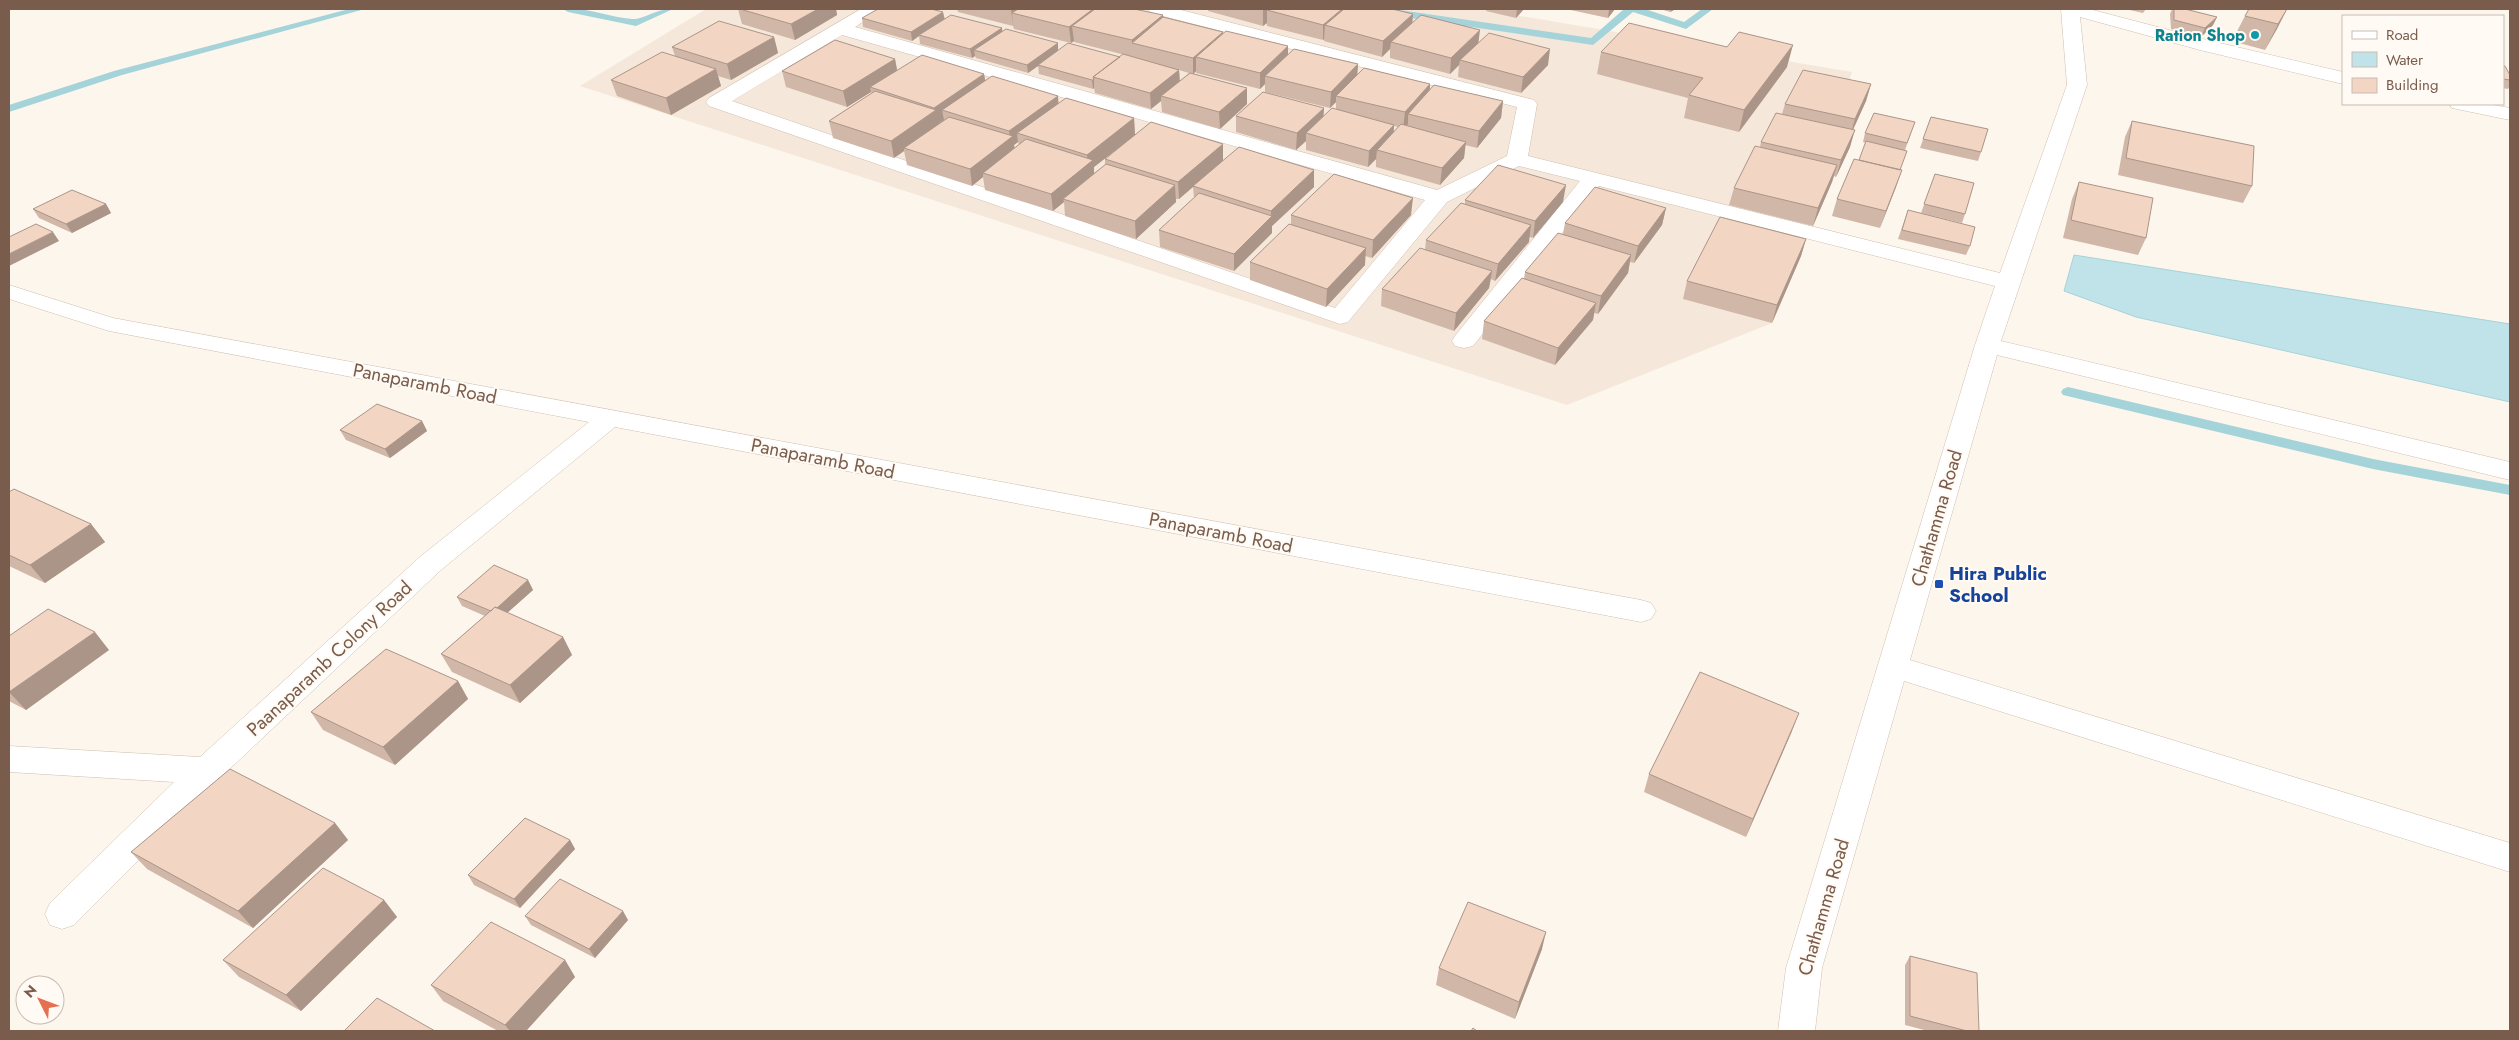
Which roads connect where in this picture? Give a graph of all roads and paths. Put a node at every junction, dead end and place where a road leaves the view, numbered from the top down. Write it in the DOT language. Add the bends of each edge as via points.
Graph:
graph roads {
  1 [pos="873,9"];
  2 [pos="1157,9"];
  3 [pos="2070,9"];
  4 [pos="840,29"];
  5 [pos="2342,78"];
  6 [pos="2464,105"];
  7 [pos="2510,114"];
  8 [pos="1517,159"];
  9 [pos="1593,179"];
  10 [pos="1439,197"];
  11 [pos="2008,282"];
  12 [pos="9,292"];
  13 [pos="1464,341"];
  14 [pos="1987,345"];
  15 [pos="610,418"];
  16 [pos="2510,471"];
  17 [pos="1641,611"];
  18 [pos="1893,666"];
  19 [pos="9,759"];
  20 [pos="207,771"];
  21 [pos="2510,858"];
  22 [pos="62,914"];
  23 [pos="1796,1031"];
  1 -- 4 [label="street"];
  2 -- 8 [label="street" via="1527,104"];
  3 -- 5 [label="street, Chathamma Road"];
  3 -- 11 [label="street, Chathamma Road" via="2077,85"];
  4 -- 10 [label="street"];
  4 -- 10 [label="street" via="716,102 1340,317"];
  6 -- 7 [label="street"];
  8 -- 9 [label="street"];
  8 -- 10 [label="street"];
  9 -- 11 [label="street"];
  9 -- 13 [label="street"];
  11 -- 14 [label="street, Chathamma Road"];
  12 -- 15 [label="street, Panaparamb Road" via="109,324"];
  14 -- 16 [label="street"];
  14 -- 18 [label="street, Chathamma Road"];
  15 -- 17 [label="street, Panaparamb Road"];
  15 -- 20 [label="street, Paanaparamb Colony Road" via="431,563"];
  18 -- 21 [label="street"];
  18 -- 23 [label="street, Chathamma Road" via="1804,968"];
  19 -- 20 [label="street"];
  20 -- 22 [label="street, Paanaparamb Colony Road"];
}
